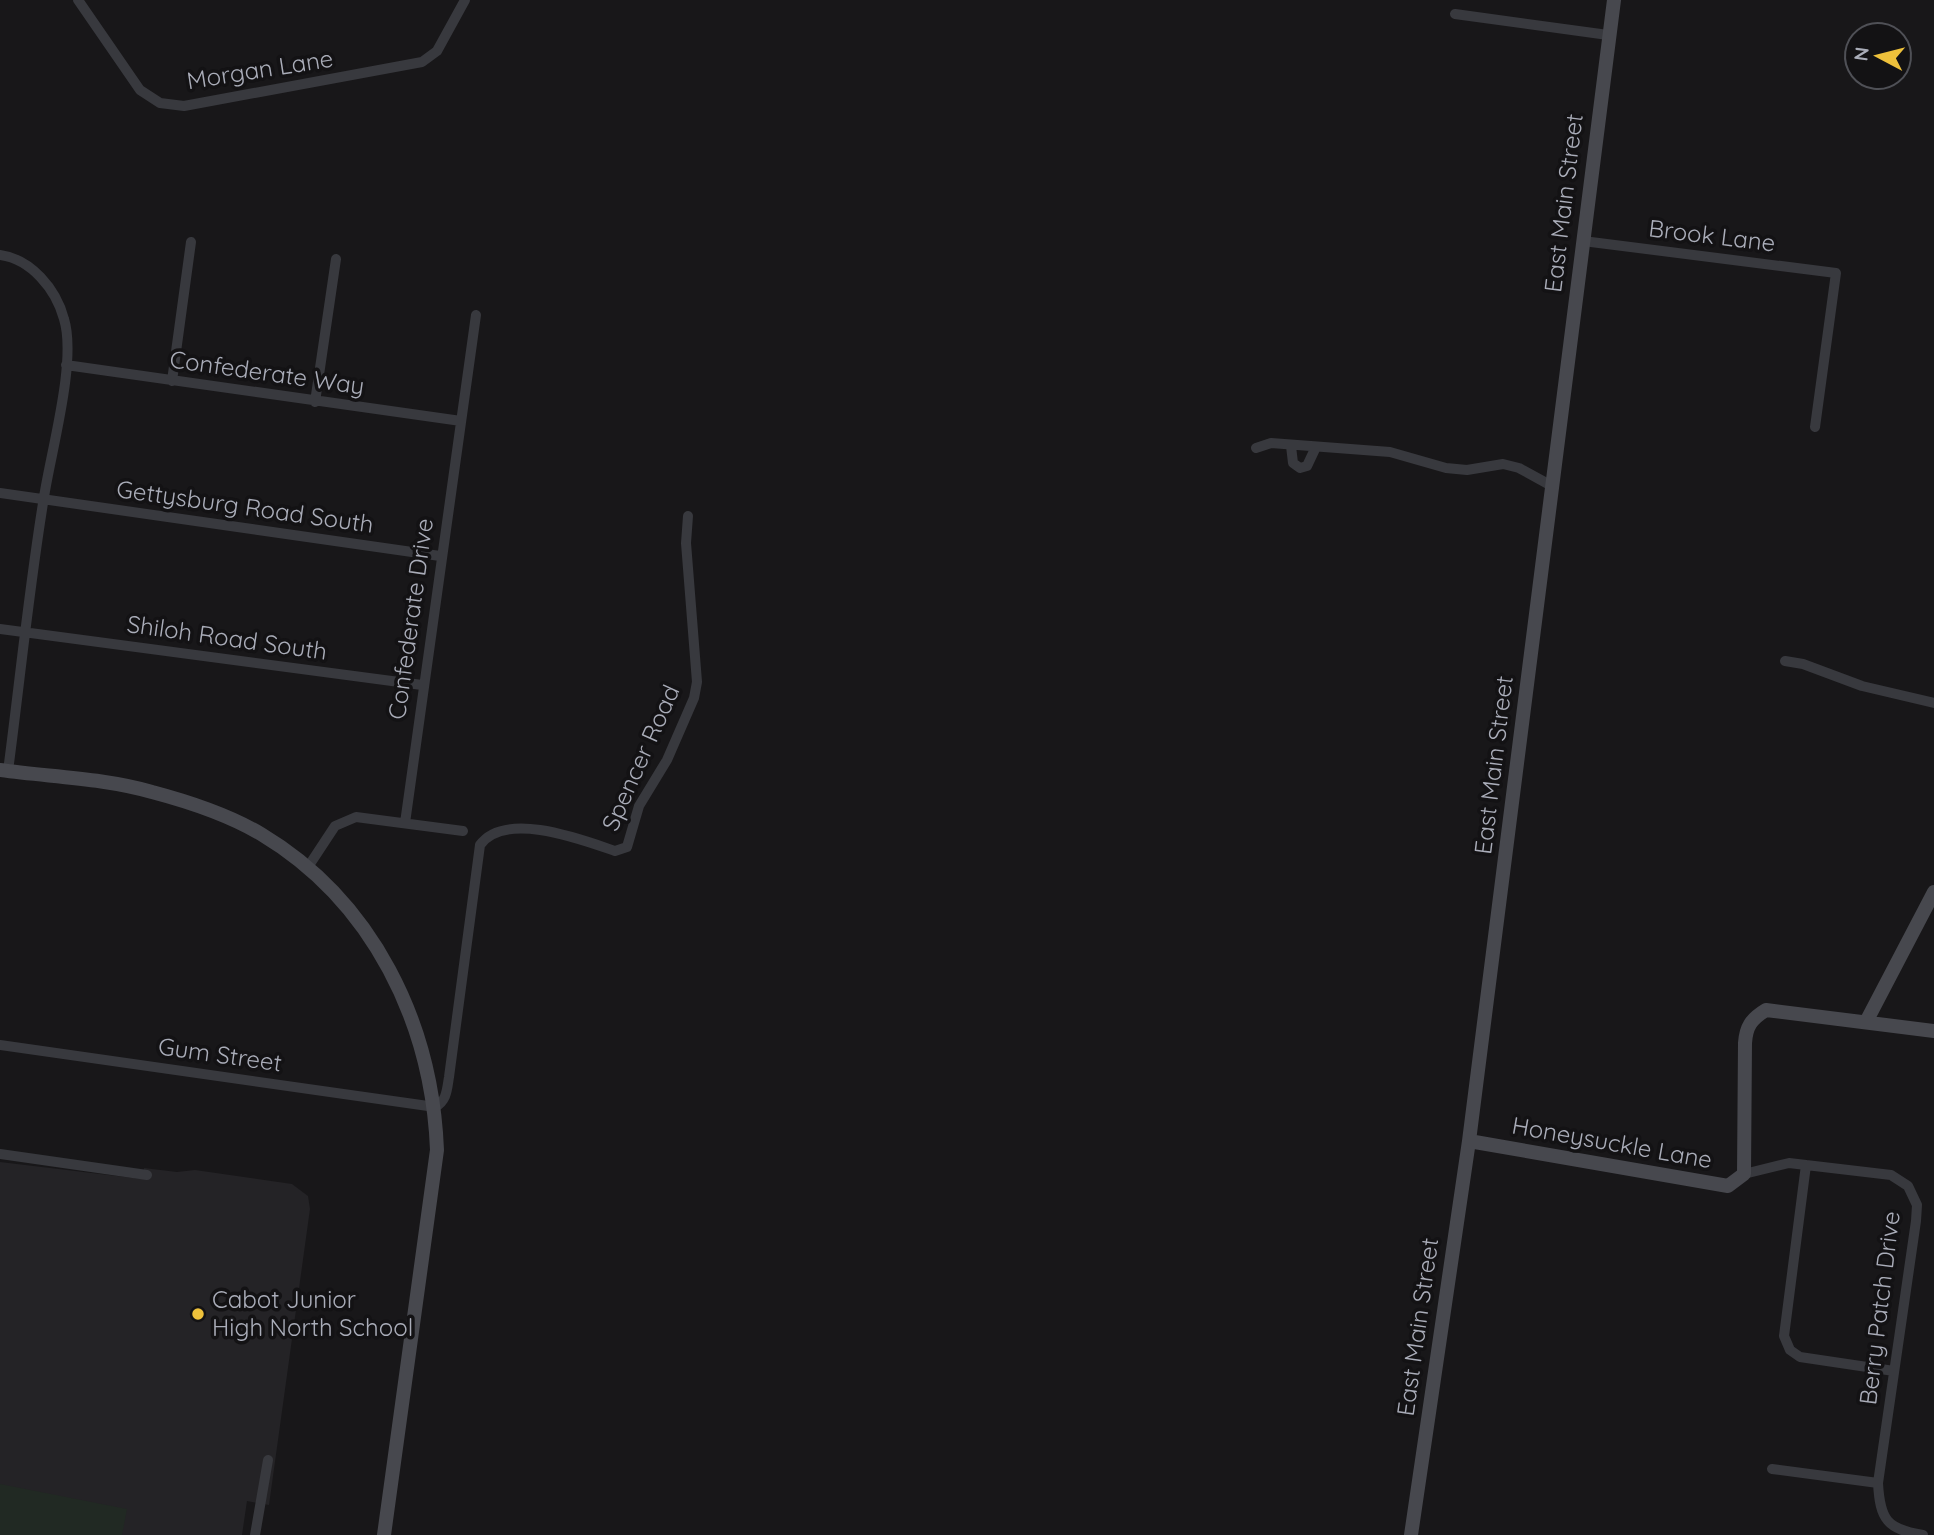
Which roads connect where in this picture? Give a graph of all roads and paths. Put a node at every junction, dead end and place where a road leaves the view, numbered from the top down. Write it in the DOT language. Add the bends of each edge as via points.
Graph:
graph roads {
  1 [pos="78,0"];
  2 [pos="465,0"];
  3 [pos="1614,0"];
  4 [pos="1455,14"];
  5 [pos="1608,35"];
  6 [pos="1583,241"];
  7 [pos="191,242"];
  8 [pos="0,255"];
  9 [pos="337,259"];
  10 [pos="476,315"];
  11 [pos="66,365"];
  12 [pos="172,381"];
  13 [pos="316,402"];
  14 [pos="461,421"];
  15 [pos="1815,427"];
  16 [pos="1291,446"];
  17 [pos="1256,448"];
  18 [pos="1315,449"];
  19 [pos="1550,485"];
  20 [pos="0,493"];
  21 [pos="43,499"];
  22 [pos="688,516"];
  23 [pos="440,556"];
  24 [pos="0,629"];
  25 [pos="26,633"];
  26 [pos="1785,662"];
  27 [pos="422,685"];
  28 [pos="1934,703"];
  29 [pos="4,771"];
  30 [pos="405,823"];
  31 [pos="463,831"];
  32 [pos="308,867"];
  33 [pos="1934,892"];
  34 [pos="1866,1022"];
  35 [pos="1934,1031"];
  36 [pos="0,1045"];
  37 [pos="435,1107"];
  38 [pos="1469,1141"];
  39 [pos="0,1154"];
  40 [pos="1806,1165"];
  41 [pos="1744,1174"];
  42 [pos="147,1175"];
  43 [pos="1894,1371"];
  44 [pos="268,1460"];
  45 [pos="1772,1469"];
  46 [pos="1878,1483"];
  47 [pos="255,1535"];
  48 [pos="384,1535"];
  49 [pos="1411,1535"];
  50 [pos="1923,1535"];
  1 -- 2 [label="street, Morgan Lane" via="140,90 160,103 184,106 422,62 438,51"];
  3 -- 5 [label="street, East Main Street"];
  4 -- 5 [label="street"];
  5 -- 6 [label="street, East Main Street"];
  6 -- 15 [label="street, Brook Lane" via="1836,273"];
  6 -- 19 [label="street, East Main Street"];
  7 -- 12 [label="street"];
  8 -- 11 [label="street" via="34,269 52,293 65,320"];
  9 -- 13 [label="street"];
  10 -- 14 [label="street, Confederate Drive"];
  11 -- 12 [label="street, Confederate Way"];
  11 -- 21 [label="street"];
  12 -- 13 [label="street, Confederate Way"];
  13 -- 14 [label="street, Confederate Way"];
  14 -- 23 [label="street, Confederate Drive"];
  16 -- 17 [label="street" via="1271,443"];
  16 -- 18 [label="street"];
  16 -- 18 [label="street" via="1293,463 1300,468 1307,466"];
  18 -- 19 [label="street" via="1390,452 1456,469 1503,464"];
  19 -- 38 [label="street, East Main Street"];
  20 -- 21 [label="street, Gettysburg Road South"];
  21 -- 23 [label="street, Gettysburg Road South"];
  21 -- 25 [label="street"];
  22 -- 37 [label="street, Spencer Road" via="686,543 698,668 694,698 667,760 639,806 627,846 615,851 571,835 519,830 502,831 481,845 446,1096"];
  23 -- 27 [label="street, Confederate Drive"];
  24 -- 25 [label="street, Shiloh Road South"];
  25 -- 27 [label="street, Shiloh Road South"];
  25 -- 29 [label="street"];
  26 -- 28 [label="street"];
  27 -- 30 [label="street, Confederate Drive"];
  29 -- 32 [label="street" via="149,790 207,808 262,835"];
  30 -- 31 [label="street"];
  30 -- 32 [label="street" via="356,817 346,820 335,826"];
  32 -- 37 [label="street" via="362,926 396,979 416,1027"];
  33 -- 34 [label="street"];
  34 -- 35 [label="street, Honeysuckle Lane"];
  34 -- 41 [label="street, Honeysuckle Lane" via="1766,1010 1754,1018 1745,1043"];
  36 -- 37 [label="street, Gum Street"];
  37 -- 48 [label="street" via="433,1195"];
  38 -- 41 [label="street, Honeysuckle Lane" via="1728,1186"];
  38 -- 49 [label="street, East Main Street"];
  39 -- 42 [label="street"];
  40 -- 41 [label="street, Berry Patch Drive" via="1789,1163"];
  40 -- 43 [label="street, Berry Patch Drive" via="1891,1175 1908,1186 1917,1205"];
  40 -- 43 [label="street" via="1784,1336 1790,1350 1800,1357"];
  43 -- 46 [label="street, Berry Patch Drive"];
  44 -- 47 [label="street"];
  45 -- 46 [label="street"];
  46 -- 50 [label="street, Berry Patch Drive" via="1879,1506 1887,1521 1897,1531"];
}
